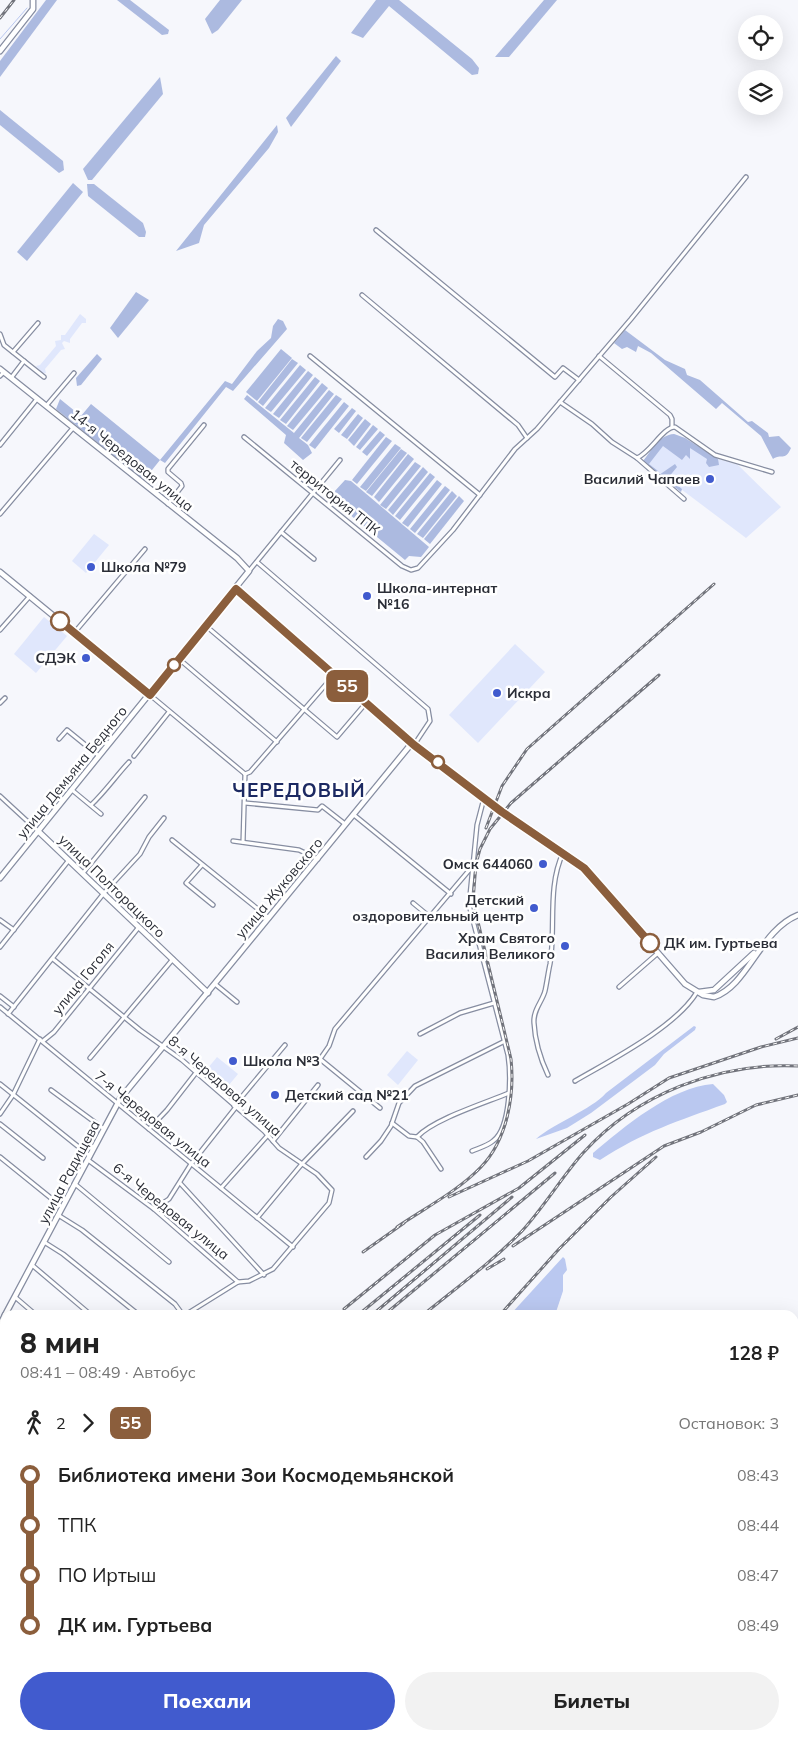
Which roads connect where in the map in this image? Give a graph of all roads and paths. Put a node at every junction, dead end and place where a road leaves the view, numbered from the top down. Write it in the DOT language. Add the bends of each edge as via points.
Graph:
graph roads {
  1 [pos="33,0"];
  2 [pos="0,52"];
  3 [pos="746,177"];
  4 [pos="376,230"];
  5 [pos="362,294"];
  6 [pos="38,322"];
  7 [pos="0,334"];
  8 [pos="13,352"];
  9 [pos="310,356"];
  10 [pos="599,356"];
  11 [pos="24,361"];
  12 [pos="1,372"];
  13 [pos="74,373"];
  14 [pos="44,377"];
  15 [pos="11,378"];
  16 [pos="579,380"];
  17 [pos="37,399"];
  18 [pos="560,402"];
  19 [pos="46,406"];
  20 [pos="204,425"];
  21 [pos="672,427"];
  22 [pos="73,428"];
  23 [pos="244,437"];
  24 [pos="527,438"];
  25 [pos="0,445"];
  26 [pos="636,458"];
  27 [pos="340,460"];
  28 [pos="772,472"];
  29 [pos="312,493"];
  30 [pos="480,495"];
  31 [pos="684,499"];
  32 [pos="168,504"];
  33 [pos="0,514"];
  34 [pos="281,532"];
  35 [pos="145,548"];
  36 [pos="314,559"];
  37 [pos="257,562"];
  38 [pos="249,571"];
  39 [pos="0,572"];
  40 [pos="236,589"];
  41 [pos="30,596"];
  42 [pos="206,626"];
  43 [pos="0,630"];
  44 [pos="74,633"];
  45 [pos="179,659"];
  46 [pos="334,675"];
  47 [pos="150,695"];
  48 [pos="5,698"];
  49 [pos="0,703"];
  50 [pos="366,703"];
  51 [pos="304,710"];
  52 [pos="169,712"];
  53 [pos="59,739"];
  54 [pos="277,742"];
  55 [pos="413,744"];
  56 [pos="100,756"];
  57 [pos="134,756"];
  58 [pos="129,762"];
  59 [pos="245,774"];
  60 [pos="72,790"];
  61 [pos="0,796"];
  62 [pos="145,797"];
  63 [pos="484,798"];
  64 [pos="245,803"];
  65 [pos="91,805"];
  66 [pos="101,814"];
  67 [pos="354,815"];
  68 [pos="164,818"];
  69 [pos="346,825"];
  70 [pos="38,831"];
  71 [pos="172,840"];
  72 [pos="233,841"];
  73 [pos="243,842"];
  74 [pos="563,853"];
  75 [pos="318,859"];
  76 [pos="70,860"];
  77 [pos="202,865"];
  78 [pos="472,868"];
  79 [pos="83,873"];
  80 [pos="0,878"];
  81 [pos="104,893"];
  82 [pos="451,894"];
  83 [pos="413,903"];
  84 [pos="212,905"];
  85 [pos="798,915"];
  86 [pos="430,917"];
  87 [pos="269,918"];
  88 [pos="0,920"];
  89 [pos="140,927"];
  90 [pos="14,930"];
  91 [pos="765,942"];
  92 [pos="0,947"];
  93 [pos="658,953"];
  94 [pos="53,959"];
  95 [pos="173,959"];
  96 [pos="215,984"];
  97 [pos="619,987"];
  98 [pos="89,988"];
  99 [pos="697,992"];
  100 [pos="208,993"];
  101 [pos="0,996"];
  102 [pos="237,1002"];
  103 [pos="494,1003"];
  104 [pos="0,1007"];
  105 [pos="14,1007"];
  106 [pos="8,1014"];
  107 [pos="124,1016"];
  108 [pos="420,1034"];
  109 [pos="42,1040"];
  110 [pos="505,1041"];
  111 [pos="285,1045"];
  112 [pos="162,1046"];
  113 [pos="90,1058"];
  114 [pos="195,1074"];
  115 [pos="548,1075"];
  116 [pos="575,1081"];
  117 [pos="0,1084"];
  118 [pos="318,1085"];
  119 [pos="51,1090"];
  120 [pos="510,1093"];
  121 [pos="13,1095"];
  122 [pos="118,1104"];
  123 [pos="235,1107"];
  124 [pos="380,1108"];
  125 [pos="353,1111"];
  126 [pos="0,1114"];
  127 [pos="392,1123"];
  128 [pos="0,1124"];
  129 [pos="104,1128"];
  130 [pos="148,1129"];
  131 [pos="268,1135"];
  132 [pos="417,1138"];
  133 [pos="274,1141"];
  134 [pos="472,1151"];
  135 [pos="0,1157"];
  136 [pos="366,1157"];
  137 [pos="43,1158"];
  138 [pos="89,1158"];
  139 [pos="191,1164"];
  140 [pos="301,1165"];
  141 [pos="441,1168"];
  142 [pos="75,1184"];
  143 [pos="180,1184"];
  144 [pos="221,1188"];
  145 [pos="62,1208"];
  146 [pos="154,1209"];
  147 [pos="58,1214"];
  148 [pos="257,1218"];
  149 [pos="44,1242"];
  150 [pos="293,1247"];
  151 [pos="169,1262"];
  152 [pos="32,1265"];
  153 [pos="264,1275"];
  154 [pos="238,1282"];
  155 [pos="15,1297"];
  156 [pos="8,1310"];
  157 [pos="30,1310"];
  158 [pos="85,1310"];
  159 [pos="133,1310"];
  160 [pos="180,1310"];
  161 [pos="192,1310"];
  1 -- 2 [label="main road" via="33,9"];
  3 -- 10 [label="street"];
  4 -- 16 [label="street" via="555,377 563,368"];
  5 -- 24 [label="street" via="508,416"];
  6 -- 8 [label="street"];
  7 -- 8 [label="street" via="4,345"];
  8 -- 11 [label="street"];
  9 -- 30 [label="street"];
  10 -- 16 [label="street"];
  10 -- 21 [label="street" via="670,415"];
  11 -- 14 [label="street"];
  11 -- 15 [label="street"];
  12 -- 15 [label="main road, 14-я Чередовая улица"];
  13 -- 19 [label="street"];
  15 -- 17 [label="main road, 14-я Чередовая улица"];
  16 -- 18 [label="street"];
  17 -- 19 [label="main road, 14-я Чередовая улица"];
  17 -- 25 [label="street"];
  18 -- 24 [label="street"];
  18 -- 26 [label="street"];
  19 -- 22 [label="main road, 14-я Чередовая улица"];
  20 -- 32 [label="street" via="168,469 182,486"];
  21 -- 26 [label="street" via="648,452"];
  21 -- 28 [label="street" via="715,454"];
  22 -- 32 [label="main road, 14-я Чередовая улица"];
  22 -- 33 [label="street"];
  23 -- 29 [label="street, территория ТПК"];
  24 -- 30 [label="street"];
  26 -- 31 [label="street"];
  27 -- 29 [label="street, улица Демьяна Бедного"];
  29 -- 30 [label="street, территория ТПК" via="402,566 414,570 424,565"];
  29 -- 34 [label="street, улица Демьяна Бедного"];
  32 -- 38 [label="main road, 14-я Чередовая улица"];
  34 -- 36 [label="street"];
  34 -- 37 [label="street, улица Демьяна Бедного"];
  35 -- 44 [label="street"];
  37 -- 38 [label="street, улица Демьяна Бедного"];
  37 -- 55 [label="street, улица Жуковского" via="428,709 430,721"];
  38 -- 40 [label="main road, улица Демьяна Бедного"];
  39 -- 41 [label="main road"];
  40 -- 42 [label="main road, улица Демьяна Бедного"];
  40 -- 46 [label="main road"];
  41 -- 43 [label="street"];
  41 -- 44 [label="main road"];
  42 -- 45 [label="main road, улица Демьяна Бедного"];
  42 -- 51 [label="street"];
  44 -- 47 [label="main road"];
  45 -- 47 [label="main road, улица Демьяна Бедного"];
  45 -- 54 [label="street"];
  46 -- 50 [label="main road"];
  46 -- 51 [label="street"];
  47 -- 52 [label="street"];
  47 -- 56 [label="main road, улица Демьяна Бедного"];
  48 -- 49 [label="street"];
  50 -- 51 [label="street" via="337,737"];
  50 -- 55 [label="main road"];
  51 -- 54 [label="street"];
  52 -- 57 [label="street"];
  52 -- 59 [label="street"];
  53 -- 56 [label="street" via="67,730"];
  54 -- 59 [label="street"];
  55 -- 63 [label="main road"];
  55 -- 67 [label="main road, улица Жуковского"];
  56 -- 60 [label="main road, улица Демьяна Бедного"];
  58 -- 65 [label="street" via="99,800"];
  59 -- 64 [label="street"];
  60 -- 65 [label="street"];
  60 -- 70 [label="main road, улица Демьяна Бедного"];
  61 -- 70 [label="street, улица Полторацкого"];
  62 -- 79 [label="street"];
  63 -- 74 [label="main road"];
  63 -- 78 [label="street" via="479,812"];
  64 -- 69 [label="street" via="318,810 322,806"];
  64 -- 73 [label="street"];
  65 -- 66 [label="street"];
  67 -- 69 [label="main road, улица Жуковского"];
  67 -- 82 [label="street"];
  68 -- 81 [label="street" via="140,854"];
  69 -- 75 [label="main road, улица Жуковского"];
  70 -- 76 [label="main road, улица Полторацкого"];
  70 -- 80 [label="main road, улица Демьяна Бедного"];
  71 -- 77 [label="street"];
  72 -- 73 [label="street"];
  73 -- 75 [label="street" via="299,850"];
  74 -- 93 [label="main road" via="592,875"];
  74 -- 115 [label="street" via="555,885 551,958 545,992 533,1021 537,1048"];
  75 -- 87 [label="main road, улица Жуковского"];
  76 -- 79 [label="main road, улица Полторацкого"];
  76 -- 90 [label="street"];
  77 -- 84 [label="street" via="186,883"];
  77 -- 87 [label="street"];
  78 -- 82 [label="street"];
  78 -- 103 [label="street" via="470,913"];
  79 -- 81 [label="main road, улица Полторацкого"];
  81 -- 89 [label="main road, улица Полторацкого"];
  81 -- 94 [label="street"];
  82 -- 86 [label="street"];
  83 -- 86 [label="street"];
  85 -- 91 [label="main road"];
  86 -- 124 [label="street" via="335,1029 330,1046 320,1059"];
  87 -- 96 [label="main road, улица Жуковского"];
  88 -- 90 [label="street"];
  89 -- 95 [label="main road, улица Полторацкого"];
  89 -- 98 [label="street, улица Гоголя"];
  90 -- 92 [label="street"];
  91 -- 99 [label="main road" via="714,990"];
  91 -- 99 [label="main road" via="741,976 717,996"];
  93 -- 97 [label="street"];
  93 -- 99 [label="main road" via="685,984"];
  94 -- 98 [label="street, 8-я Чередовая улица"];
  94 -- 105 [label="street"];
  95 -- 100 [label="main road, улица Полторацкого"];
  95 -- 107 [label="street"];
  96 -- 100 [label="main road, улица Жуковского"];
  96 -- 102 [label="street"];
  98 -- 107 [label="street, 8-я Чередовая улица"];
  98 -- 109 [label="street, улица Гоголя" via="54,1032"];
  99 -- 116 [label="street" via="654,1033"];
  100 -- 112 [label="main road, улица Жуковского"];
  101 -- 105 [label="street"];
  103 -- 108 [label="street" via="460,1013"];
  103 -- 110 [label="street"];
  104 -- 106 [label="street, 7-я Чередовая улица"];
  105 -- 106 [label="street"];
  106 -- 109 [label="street, 7-я Чередовая улица"];
  107 -- 112 [label="street, 8-я Чередовая улица"];
  107 -- 113 [label="street"];
  109 -- 121 [label="street, улица Гоголя"];
  109 -- 122 [label="street, 7-я Чередовая улица"];
  110 -- 120 [label="street" via="511,1077"];
  110 -- 127 [label="street" via="414,1086 399,1103"];
  111 -- 123 [label="street"];
  112 -- 114 [label="street, 8-я Чередовая улица"];
  112 -- 122 [label="main road, улица Радищева"];
  114 -- 123 [label="street, 8-я Чередовая улица"];
  114 -- 130 [label="street"];
  117 -- 121 [label="street, 6-я Чередовая улица"];
  118 -- 133 [label="street"];
  119 -- 129 [label="street"];
  120 -- 132 [label="street" via="457,1115 424,1131"];
  120 -- 134 [label="street" via="495,1139"];
  121 -- 126 [label="street, улица Гоголя"];
  121 -- 138 [label="street, 6-я Чередовая улица"];
  122 -- 129 [label="main road, улица Радищева"];
  122 -- 130 [label="street, 7-я Чередовая улица"];
  123 -- 131 [label="street, 8-я Чередовая улица"];
  123 -- 139 [label="street"];
  125 -- 140 [label="street"];
  127 -- 132 [label="street"];
  127 -- 136 [label="street" via="381,1142"];
  128 -- 137 [label="street"];
  129 -- 138 [label="main road, улица Радищева"];
  130 -- 139 [label="street, 7-я Чередовая улица"];
  131 -- 133 [label="street, 8-я Чередовая улица"];
  131 -- 144 [label="street"];
  132 -- 141 [label="street"];
  133 -- 140 [label="street, 8-я Чередовая улица"];
  135 -- 145 [label="street"];
  138 -- 142 [label="main road, улица Радищева"];
  138 -- 146 [label="street, 6-я Чередовая улица"];
  139 -- 143 [label="street"];
  139 -- 144 [label="street, 7-я Чередовая улица"];
  140 -- 148 [label="street"];
  140 -- 150 [label="street, 8-я Чередовая улица" via="330,1186 332,1194 329,1203"];
  142 -- 145 [label="main road, улица Радищева"];
  142 -- 151 [label="street"];
  143 -- 146 [label="street" via="169,1199"];
  143 -- 153 [label="street"];
  144 -- 148 [label="street, 7-я Чередовая улица"];
  145 -- 147 [label="main road, улица Радищева"];
  146 -- 154 [label="street, 6-я Чередовая улица"];
  147 -- 149 [label="main road, улица Радищева"];
  147 -- 160 [label="street"];
  148 -- 150 [label="street, 7-я Чередовая улица"];
  149 -- 152 [label="main road, улица Радищева"];
  149 -- 159 [label="street"];
  150 -- 153 [label="street" via="280,1264"];
  152 -- 155 [label="main road, улица Радищева"];
  152 -- 158 [label="street"];
  153 -- 154 [label="street" via="245,1283"];
  154 -- 161 [label="street"];
  155 -- 156 [label="main road, улица Радищева"];
  155 -- 157 [label="street"];
}
